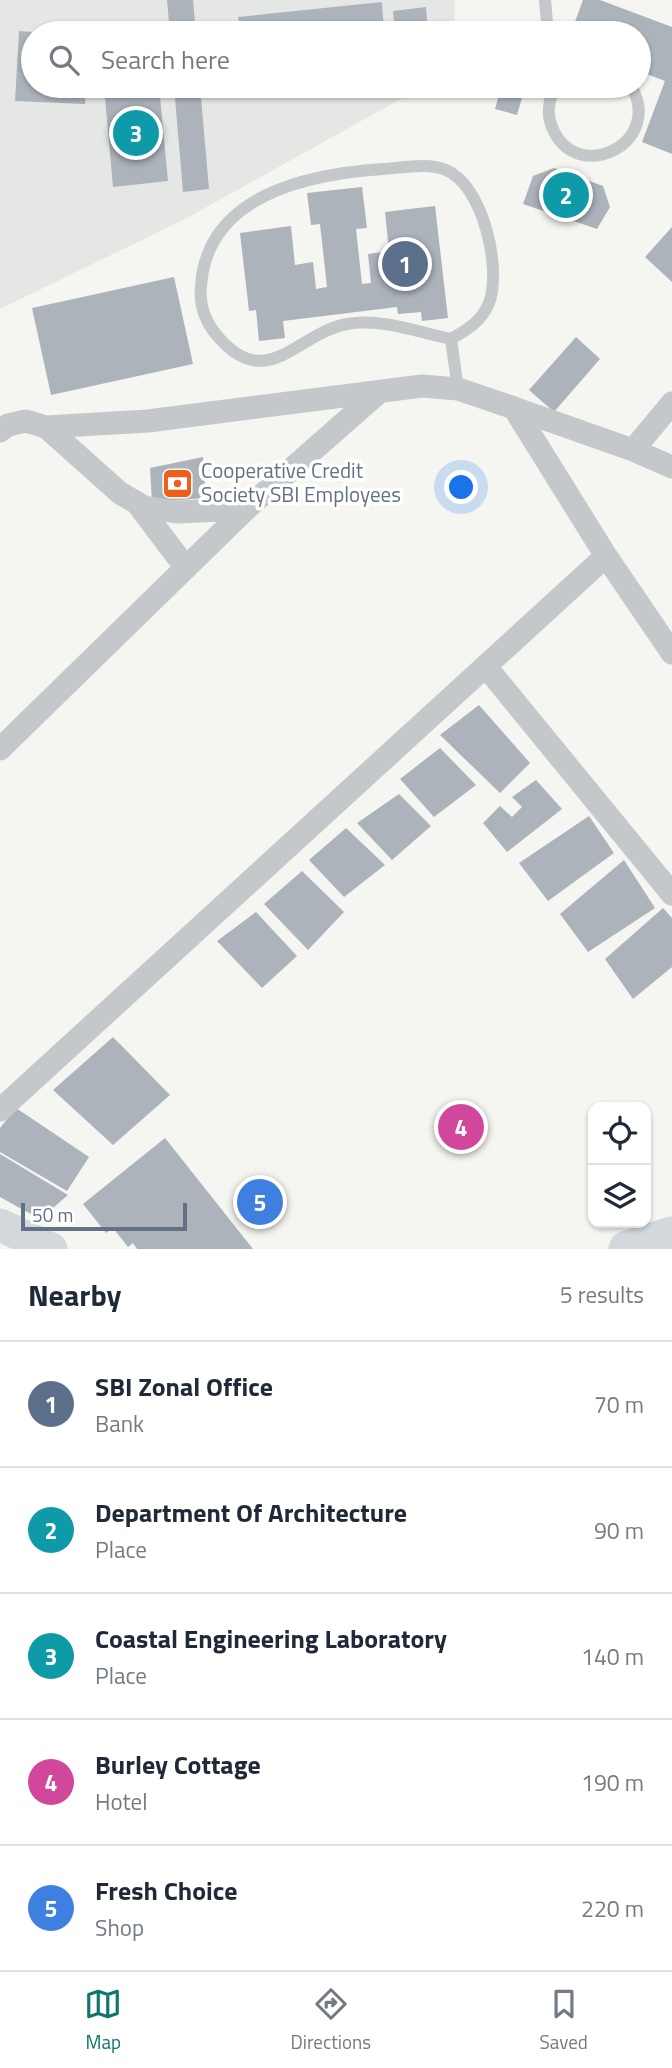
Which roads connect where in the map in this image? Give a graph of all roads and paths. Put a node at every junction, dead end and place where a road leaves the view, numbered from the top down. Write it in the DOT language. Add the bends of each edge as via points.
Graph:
graph roads {
  1 [pos="545,0"];
  2 [pos="547,21"];
  3 [pos="552,98"];
  4 [pos="635,98"];
  5 [pos="431,323"];
  6 [pos="419,332"];
  7 [pos="452,339"];
  8 [pos="458,389"];
  9 [pos="378,393"];
  10 [pos="672,403"];
  11 [pos="514,408"];
  12 [pos="46,427"];
  13 [pos="0,431"];
  14 [pos="633,450"];
  15 [pos="672,467"];
  16 [pos="137,503"];
  17 [pos="246,509"];
  18 [pos="606,556"];
  19 [pos="186,568"];
  20 [pos="672,653"];
  21 [pos="487,668"];
  22 [pos="0,749"];
  23 [pos="672,894"];
  24 [pos="0,1110"];
  25 [pos="0,1225"];
  26 [pos="670,1240"];
  27 [pos="51,1249"];
  28 [pos="627,1249"];
  1 -- 2 [label="lane"];
  3 -- 4 [label="lane" via="550,121 555,135 571,149 592,156 607,154 630,137 639,109"];
  5 -- 6 [label="lane"];
  6 -- 7 [label="lane"];
  6 -- 7 [label="lane" via="372,322 345,324 288,355 260,362 246,359 208,326 200,297 202,264 214,237 235,215 302,181 360,171 447,170 463,181 476,200 490,244 493,286 478,320"];
  7 -- 8 [label="lane"];
  8 -- 9 [label="street" via="422,386"];
  8 -- 11 [label="street"];
  9 -- 12 [label="street" via="148,421"];
  9 -- 17 [label="street"];
  10 -- 14 [label="street"];
  11 -- 14 [label="street"];
  11 -- 18 [label="street"];
  12 -- 13 [label="street" via="26,421"];
  12 -- 16 [label="street"];
  14 -- 15 [label="street"];
  16 -- 17 [label="street" via="177,512"];
  16 -- 19 [label="street"];
  17 -- 19 [label="street"];
  18 -- 20 [label="street"];
  18 -- 21 [label="street"];
  19 -- 22 [label="street"];
  21 -- 23 [label="street"];
  21 -- 24 [label="street"];
  25 -- 27 [label="main road"];
  26 -- 28 [label="main road"];
}
